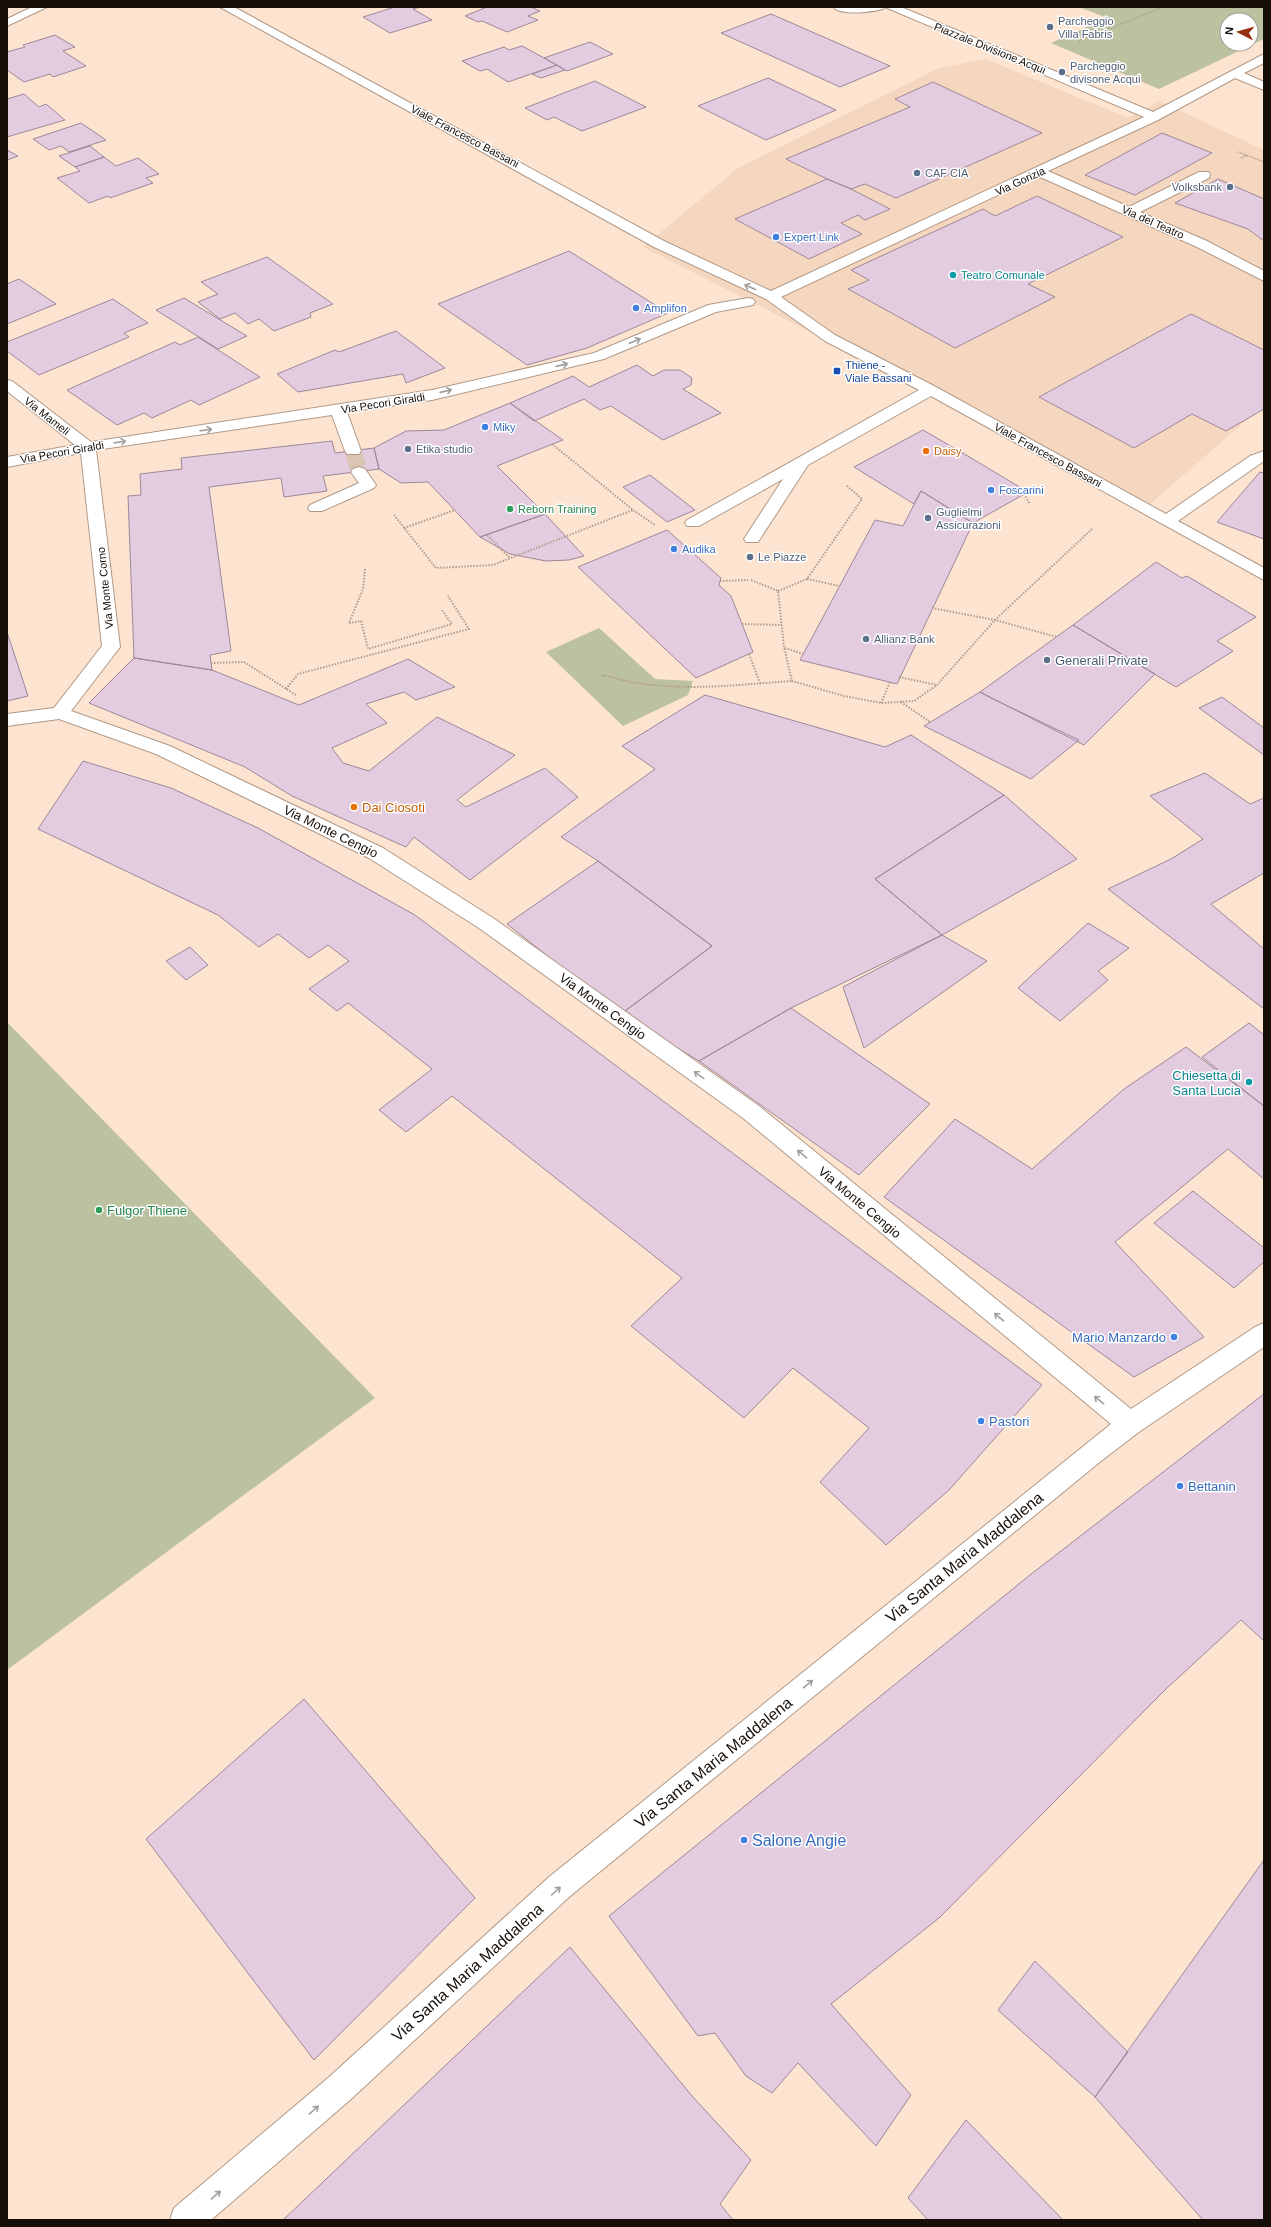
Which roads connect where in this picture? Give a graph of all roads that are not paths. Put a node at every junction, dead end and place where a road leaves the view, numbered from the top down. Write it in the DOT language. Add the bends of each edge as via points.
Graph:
graph roads {
  1 [pos="41,7"];
  2 [pos="226,7"];
  3 [pos="839,7"];
  4 [pos="879,7"];
  5 [pos="891,7"];
  6 [pos="7,23"];
  7 [pos="1264,58"];
  8 [pos="1236,74"];
  9 [pos="1264,86"];
  10 [pos="1154,117"];
  11 [pos="1039,172"];
  12 [pos="1204,175"];
  13 [pos="1129,212"];
  14 [pos="703,266"];
  15 [pos="1264,277"];
  16 [pos="771,296"];
  17 [pos="748,302"];
  18 [pos="830,338"];
  19 [pos="7,384"];
  20 [pos="931,390"];
  21 [pos="338,410"];
  22 [pos="88,447"];
  23 [pos="353,451"];
  24 [pos="1264,456"];
  25 [pos="808,460"];
  26 [pos="7,462"];
  27 [pos="359,472"];
  28 [pos="316,508"];
  29 [pos="1167,521"];
  30 [pos="693,522"];
  31 [pos="752,539"];
  32 [pos="1264,574"];
  33 [pos="60,713"];
  34 [pos="7,720"];
  35 [pos="1264,1334"];
  36 [pos="1130,1424"];
  37 [pos="186,2220"];
  1 -- 6 [label="street"];
  2 -- 14 [label="street, Viale Francesco Bassani"];
  3 -- 4 [label="street" via="862,10"];
  5 -- 10 [label="street, Piazzale Divisione Acqui"];
  7 -- 8 [label="street, Via Gorizia"];
  8 -- 9 [label="street"];
  8 -- 10 [label="street, Via Gorizia"];
  10 -- 11 [label="street, Via Gorizia"];
  11 -- 13 [label="street, Via del Teatro"];
  11 -- 16 [label="street, Via Gorizia"];
  12 -- 13 [label="street"];
  13 -- 15 [label="street, Via del Teatro" via="1202,244"];
  16 -- 14 [label="street, Viale Francesco Bassani, one-way"];
  14 -- 17 [label="street, Viale Francesco Bassani"];
  16 -- 18 [label="street, Viale Francesco Bassani"];
  17 -- 18 [label="street, Viale Francesco Bassani"];
  21 -- 17 [label="street, Via Pecori Giraldi, one-way" via="432,395 599,356 713,308"];
  18 -- 20 [label="street, Viale Francesco Bassani"];
  19 -- 22 [label="street, Via Mameli"];
  20 -- 25 [label="street"];
  20 -- 29 [label="street, Viale Francesco Bassani"];
  22 -- 21 [label="street, Via Pecori Giraldi, one-way"];
  21 -- 23 [label="street"];
  22 -- 26 [label="street, Via Pecori Giraldi"];
  22 -- 33 [label="street, Via Monte Corno" via="111,647"];
  24 -- 29 [label="street"];
  25 -- 30 [label="street"];
  25 -- 31 [label="street"];
  27 -- 28 [label="street" via="368,485"];
  29 -- 32 [label="street, Viale Francesco Bassani"];
  33 -- 34 [label="street, Via Monte Cengio"];
  36 -- 33 [label="street, Via Monte Cengio, one-way" via="751,1112 486,923 370,850 163,750"];
  35 -- 36 [label="street, Via Santa Maria Maddalena"];
  37 -- 36 [label="street, Via Santa Maria Maddalena, one-way" via="339,2089 559,1887"];
}
